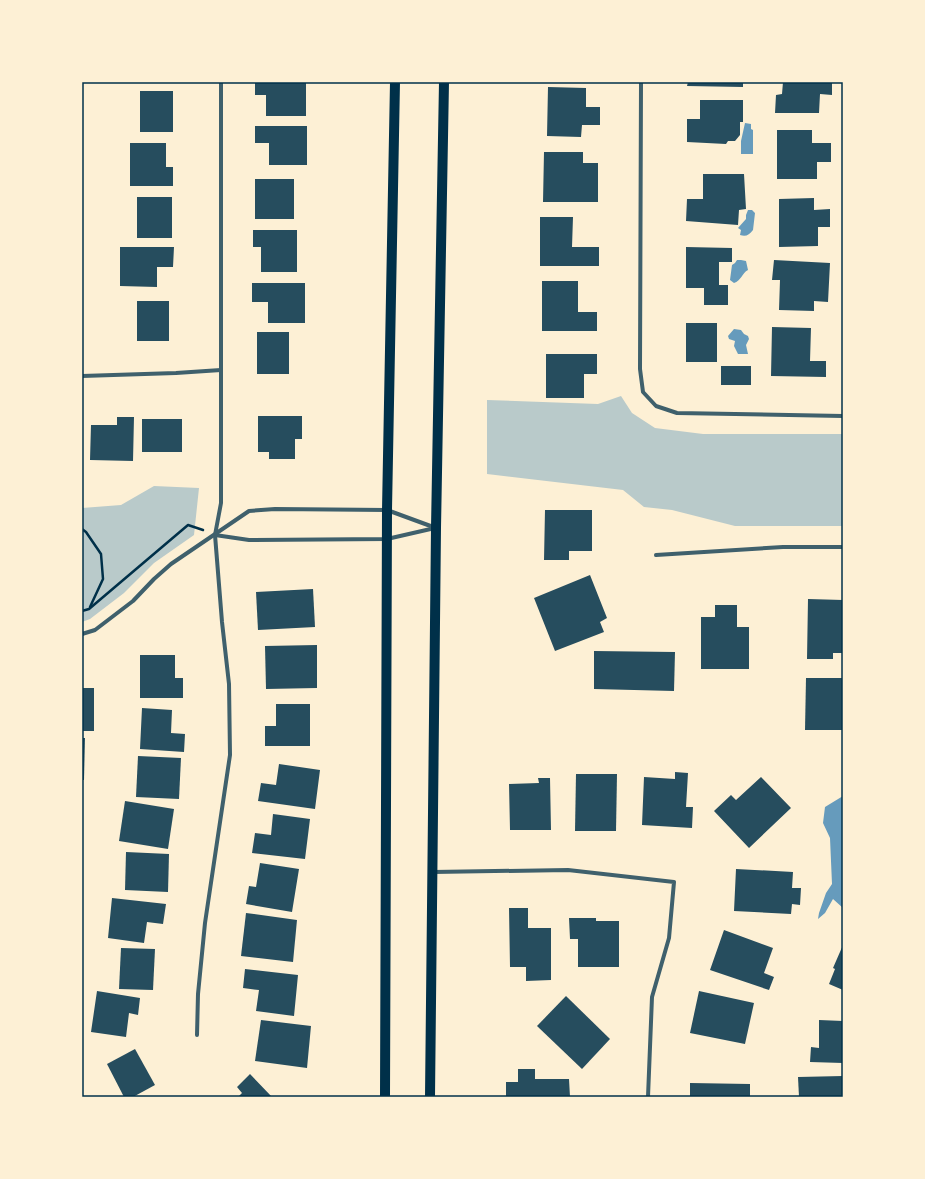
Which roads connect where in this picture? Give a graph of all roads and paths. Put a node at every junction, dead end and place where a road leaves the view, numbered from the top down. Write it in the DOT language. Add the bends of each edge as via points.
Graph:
graph roads {
  1 [pos="221,82"];
  2 [pos="395,82"];
  3 [pos="444,82"];
  4 [pos="641,82"];
  5 [pos="221,370"];
  6 [pos="82,376"];
  7 [pos="843,416"];
  8 [pos="387,510"];
  9 [pos="436,528"];
  10 [pos="82,529"];
  11 [pos="215,535"];
  12 [pos="387,540"];
  13 [pos="843,547"];
  14 [pos="656,555"];
  15 [pos="89,609"];
  16 [pos="82,611"];
  17 [pos="82,634"];
  18 [pos="433,872"];
  19 [pos="197,1035"];
  20 [pos="385,1097"];
  21 [pos="430,1097"];
  22 [pos="648,1097"];
  1 -- 5 [label="street"];
  2 -- 8 [label="main road"];
  3 -- 9 [label="main road"];
  4 -- 7 [label="street" via="640,369 643,392 656,406 677,413"];
  5 -- 6 [label="street"];
  5 -- 11 [label="street" via="221,503"];
  8 -- 9 [label="street"];
  8 -- 11 [label="street" via="248,511"];
  8 -- 12 [label="main road"];
  9 -- 12 [label="street"];
  9 -- 18 [label="main road"];
  10 -- 15 [label="path" via="101,554 103,579"];
  11 -- 12 [label="street" via="249,540"];
  11 -- 15 [label="path" via="188,525"];
  11 -- 17 [label="street" via="172,564 133,601 95,630"];
  11 -- 19 [label="street" via="229,684 230,754 205,923"];
  12 -- 20 [label="main road"];
  13 -- 14 [label="street" via="783,547"];
  15 -- 16 [label="path"];
  18 -- 21 [label="main road"];
  18 -- 22 [label="street" via="568,870 674,882 669,938 652,996"];
}
